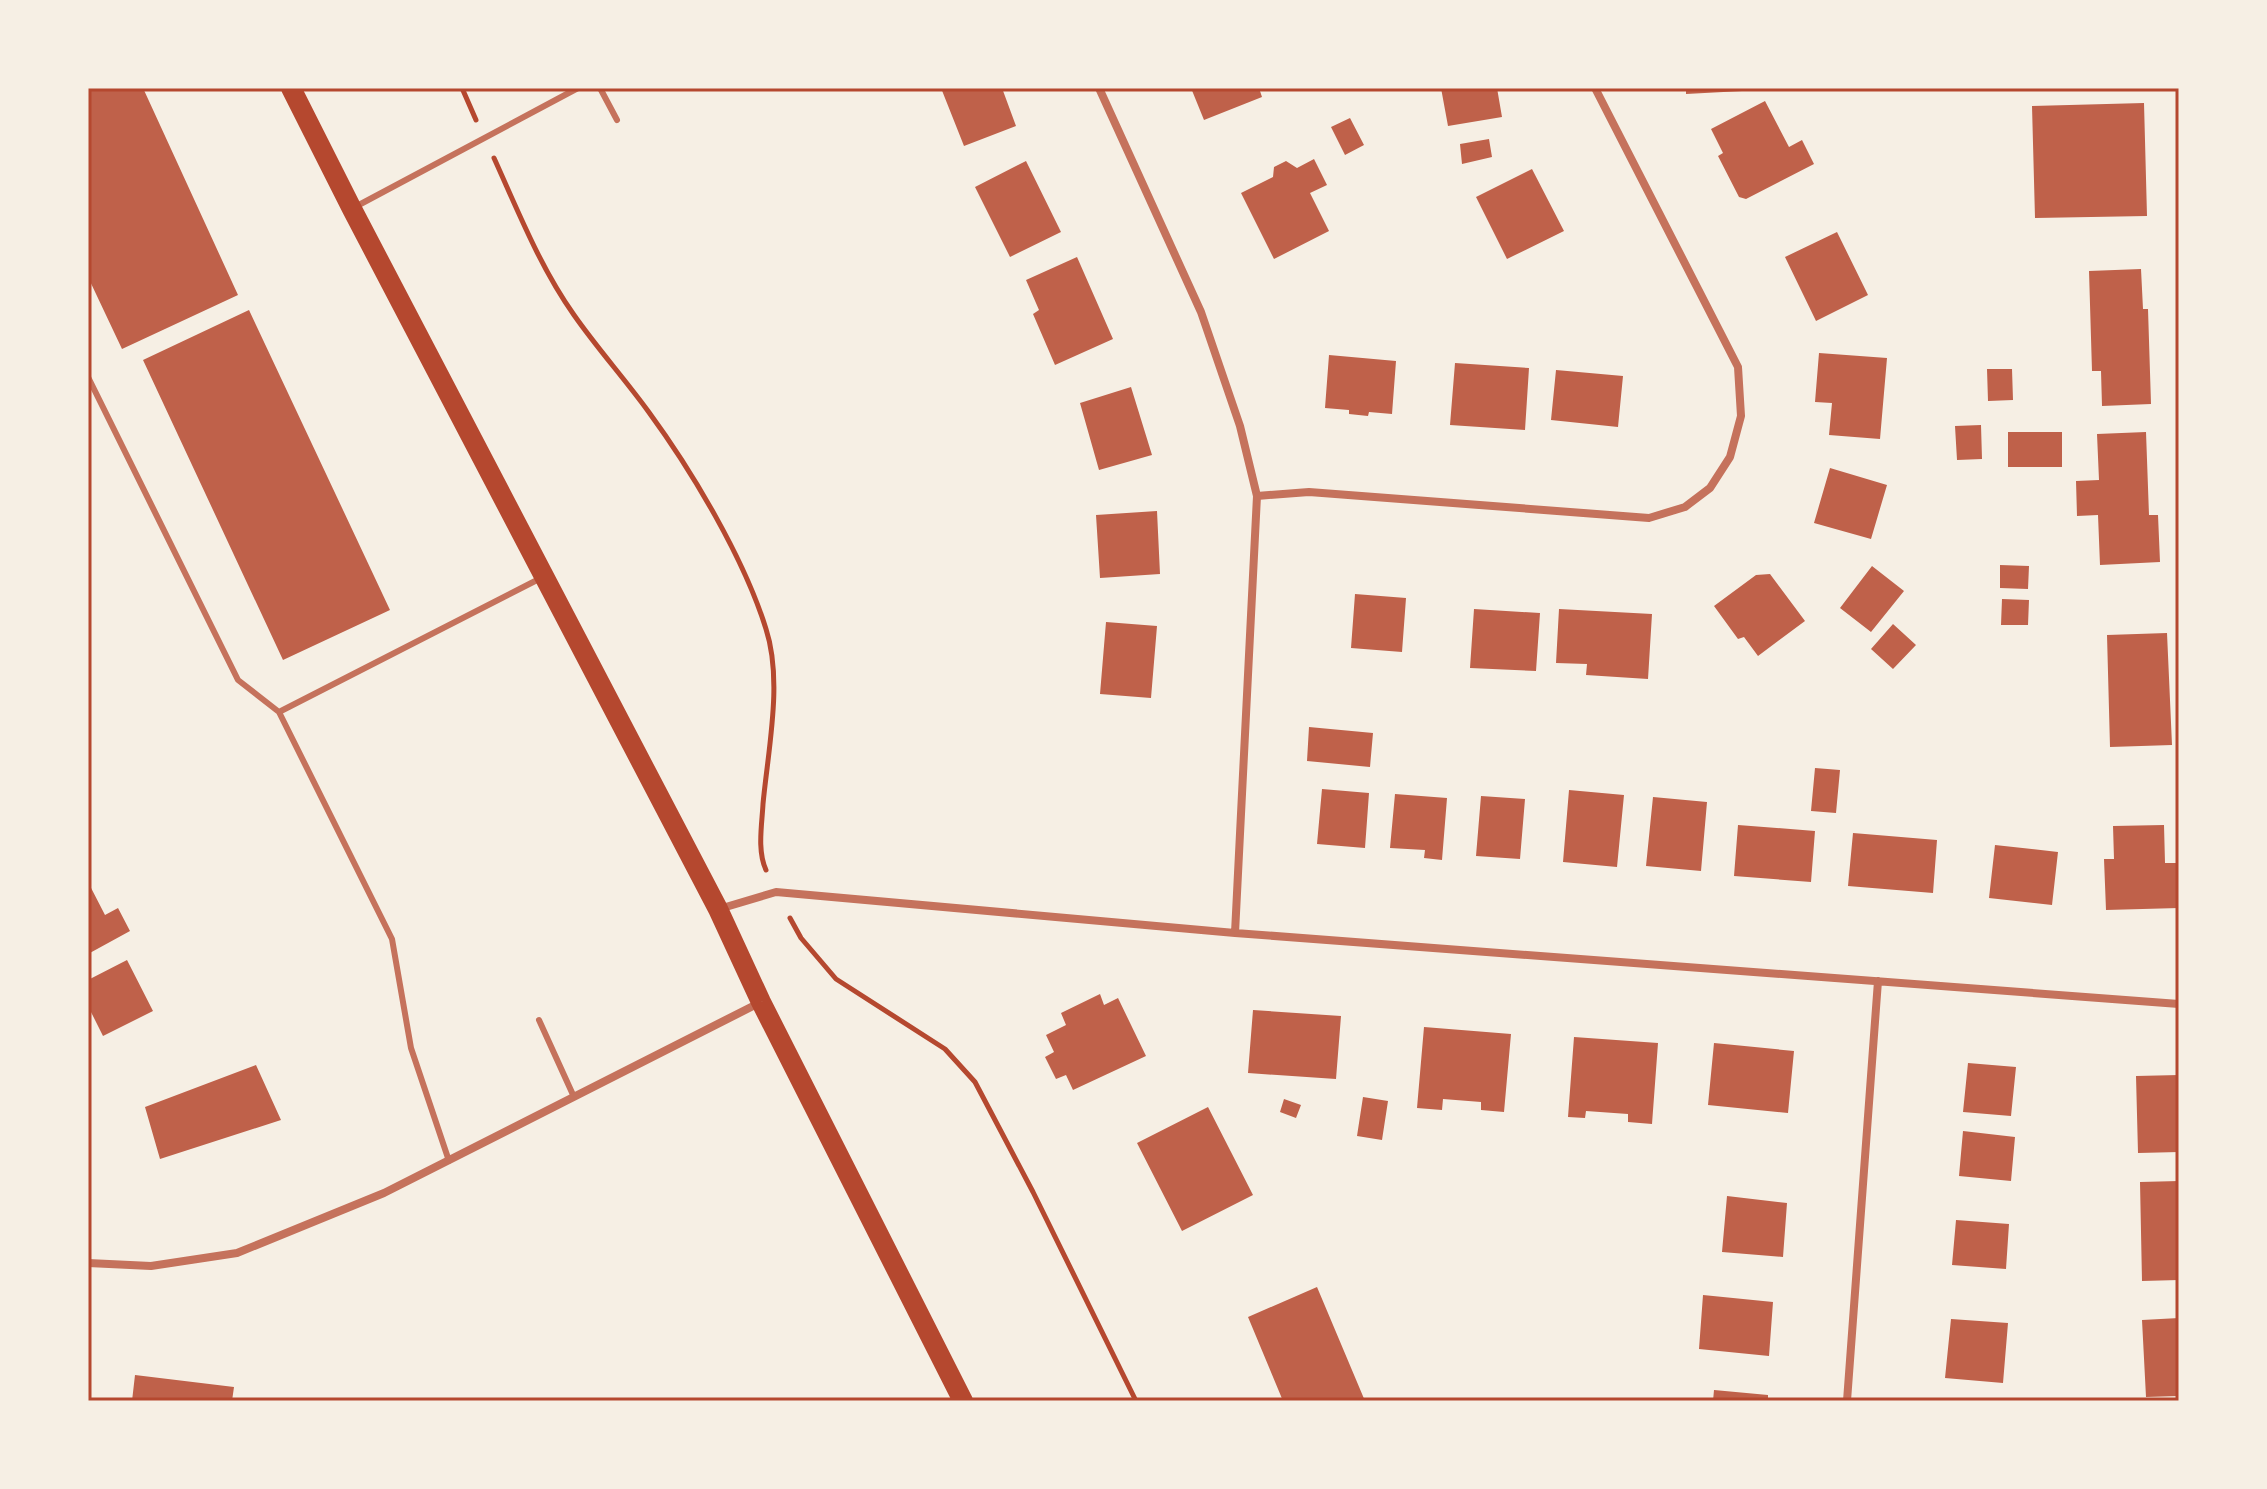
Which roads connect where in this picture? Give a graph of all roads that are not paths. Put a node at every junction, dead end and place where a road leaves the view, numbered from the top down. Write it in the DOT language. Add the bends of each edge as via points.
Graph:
graph roads {
  1 [pos="291,88"];
  2 [pos="578,88"];
  3 [pos="600,88"];
  4 [pos="1099,88"];
  5 [pos="1595,88"];
  6 [pos="617,120"];
  7 [pos="352,209"];
  8 [pos="88,377"];
  9 [pos="1257,496"];
  10 [pos="544,576"];
  11 [pos="279,712"];
  12 [pos="718,909"];
  13 [pos="1235,933"];
  14 [pos="1878,981"];
  15 [pos="761,1002"];
  16 [pos="2179,1004"];
  17 [pos="539,1020"];
  18 [pos="574,1097"];
  19 [pos="449,1161"];
  20 [pos="88,1263"];
  21 [pos="963,1401"];
  22 [pos="1847,1401"];
  1 -- 7 [label="main road"];
  2 -- 7 [label="lane"];
  3 -- 6 [label="lane"];
  4 -- 9 [label="street" via="1201,312 1240,426"];
  5 -- 9 [label="street" via="1738,367 1741,416 1730,457 1710,488 1685,507 1649,518 1309,492"];
  7 -- 10 [label="main road"];
  8 -- 11 [label="lane" via="238,680"];
  9 -- 13 [label="street"];
  10 -- 11 [label="lane"];
  10 -- 12 [label="main road"];
  11 -- 19 [label="lane" via="392,939 411,1048"];
  12 -- 13 [label="street" via="776,892"];
  12 -- 15 [label="main road"];
  13 -- 14 [label="street"];
  14 -- 16 [label="street"];
  14 -- 22 [label="street"];
  15 -- 18 [label="street"];
  15 -- 21 [label="main road"];
  17 -- 18 [label="lane"];
  18 -- 19 [label="street"];
  19 -- 20 [label="street" via="237,1253 151,1266"];
}
